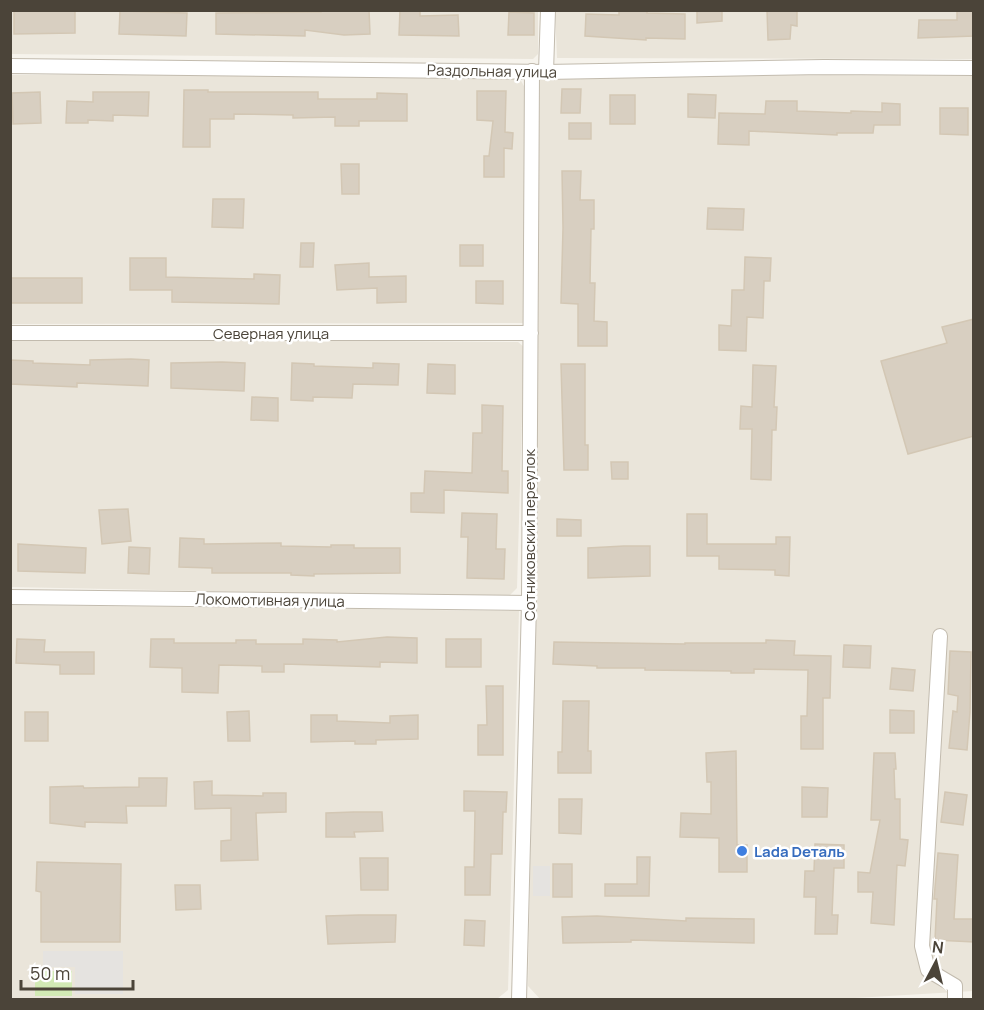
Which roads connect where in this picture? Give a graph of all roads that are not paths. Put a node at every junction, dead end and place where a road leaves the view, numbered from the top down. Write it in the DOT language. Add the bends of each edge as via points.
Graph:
graph roads {
  1 [pos="548,10"];
  2 [pos="10,66"];
  3 [pos="974,68"];
  4 [pos="539,71"];
  5 [pos="10,333"];
  6 [pos="531,333"];
  7 [pos="10,597"];
  8 [pos="529,603"];
  9 [pos="940,636"];
  10 [pos="519,999"];
  11 [pos="955,999"];
  1 -- 4 [label="street, Сотниковский переулок"];
  2 -- 4 [label="street, Раздольная улица"];
  3 -- 4 [label="street, Раздольная улица"];
  4 -- 6 [label="street, Сотниковский переулок"];
  5 -- 6 [label="street, Северная улица"];
  6 -- 8 [label="street, Сотниковский переулок"];
  7 -- 8 [label="street, Локомотивная улица"];
  8 -- 10 [label="street, Сотниковский переулок"];
  9 -- 11 [label="street" via="922,946 928,970 955,986"];
}
